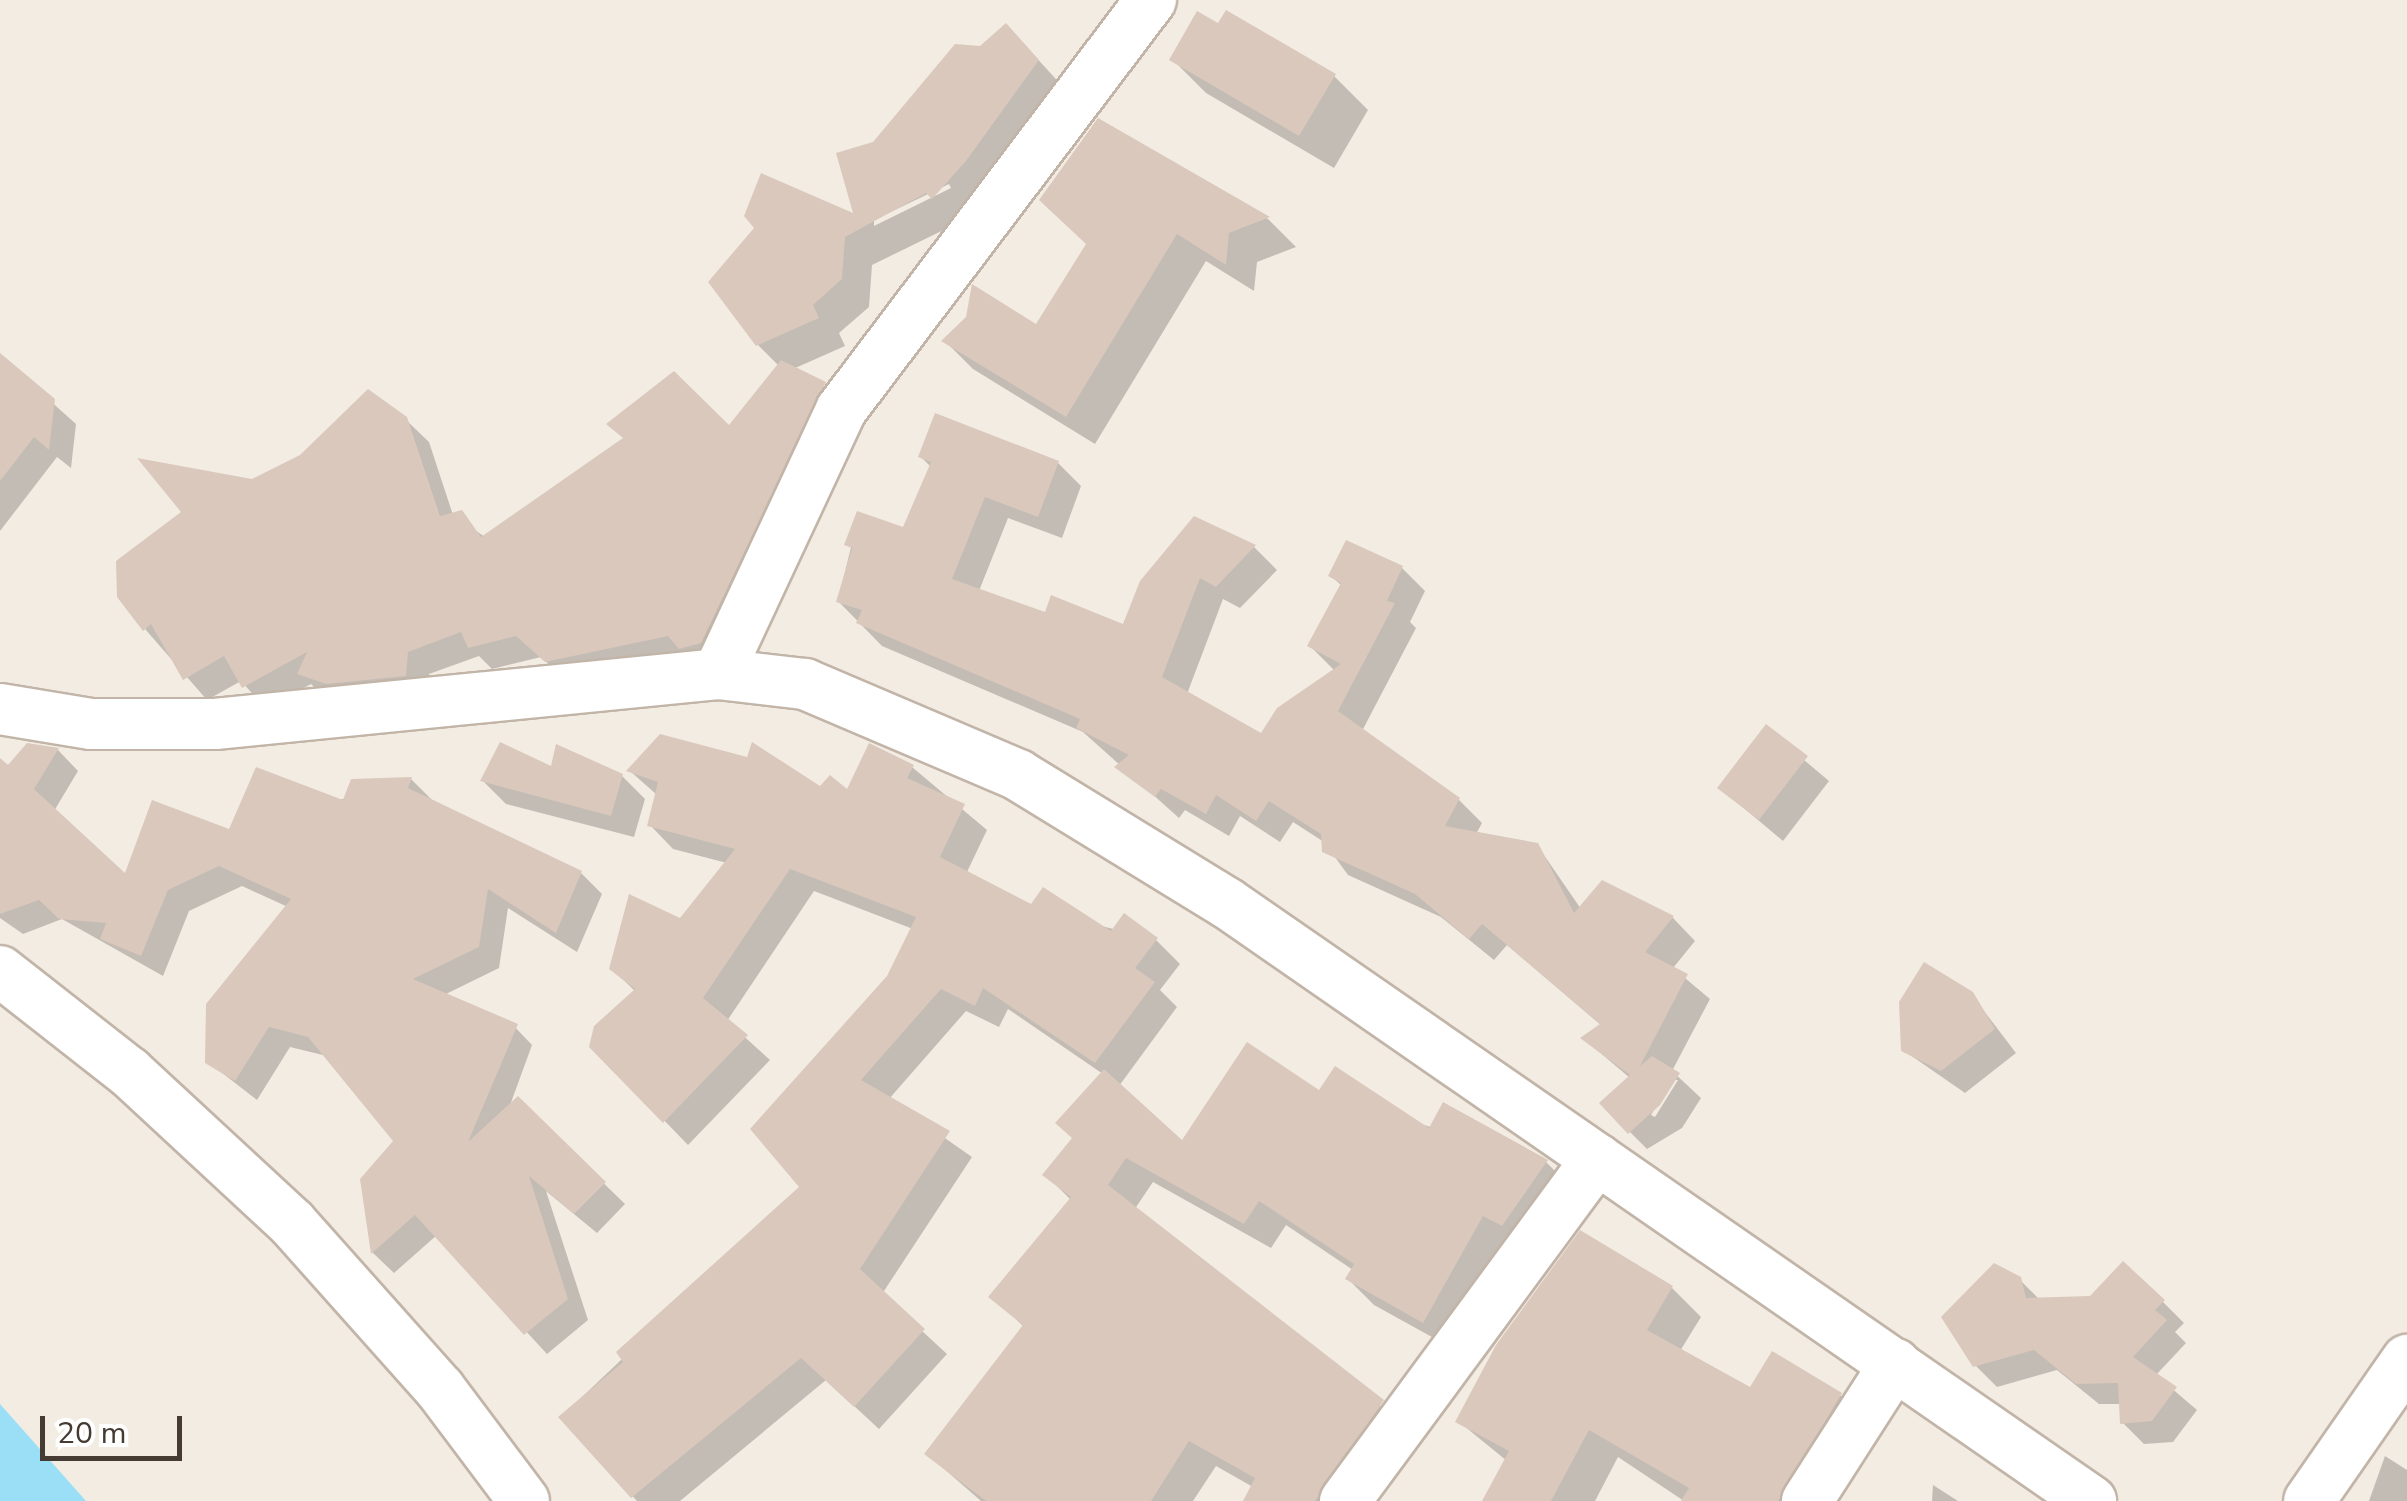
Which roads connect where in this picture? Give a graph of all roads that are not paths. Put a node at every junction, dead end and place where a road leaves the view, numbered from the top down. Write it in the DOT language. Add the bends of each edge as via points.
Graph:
graph roads {
  1 [pos="1151,0"];
  2 [pos="718,674"];
  3 [pos="0,710"];
  4 [pos="0,971"];
  5 [pos="1597,1159"];
  6 [pos="2407,1360"];
  7 [pos="1895,1364"];
  8 [pos="524,1501"];
  9 [pos="1345,1501"];
  10 [pos="1808,1501"];
  11 [pos="2091,1501"];
  12 [pos="2310,1501"];
  1 -- 2 [label="street" via="841,410"];
  2 -- 3 [label="street" via="214,724 91,724"];
  2 -- 5 [label="street" via="805,684 1018,776 1226,903"];
  4 -- 8 [label="street" via="129,1072 292,1223 440,1389"];
  5 -- 7 [label="street"];
  5 -- 9 [label="street"];
  6 -- 12 [label="street"];
  7 -- 10 [label="street"];
  7 -- 11 [label="street"];
}
